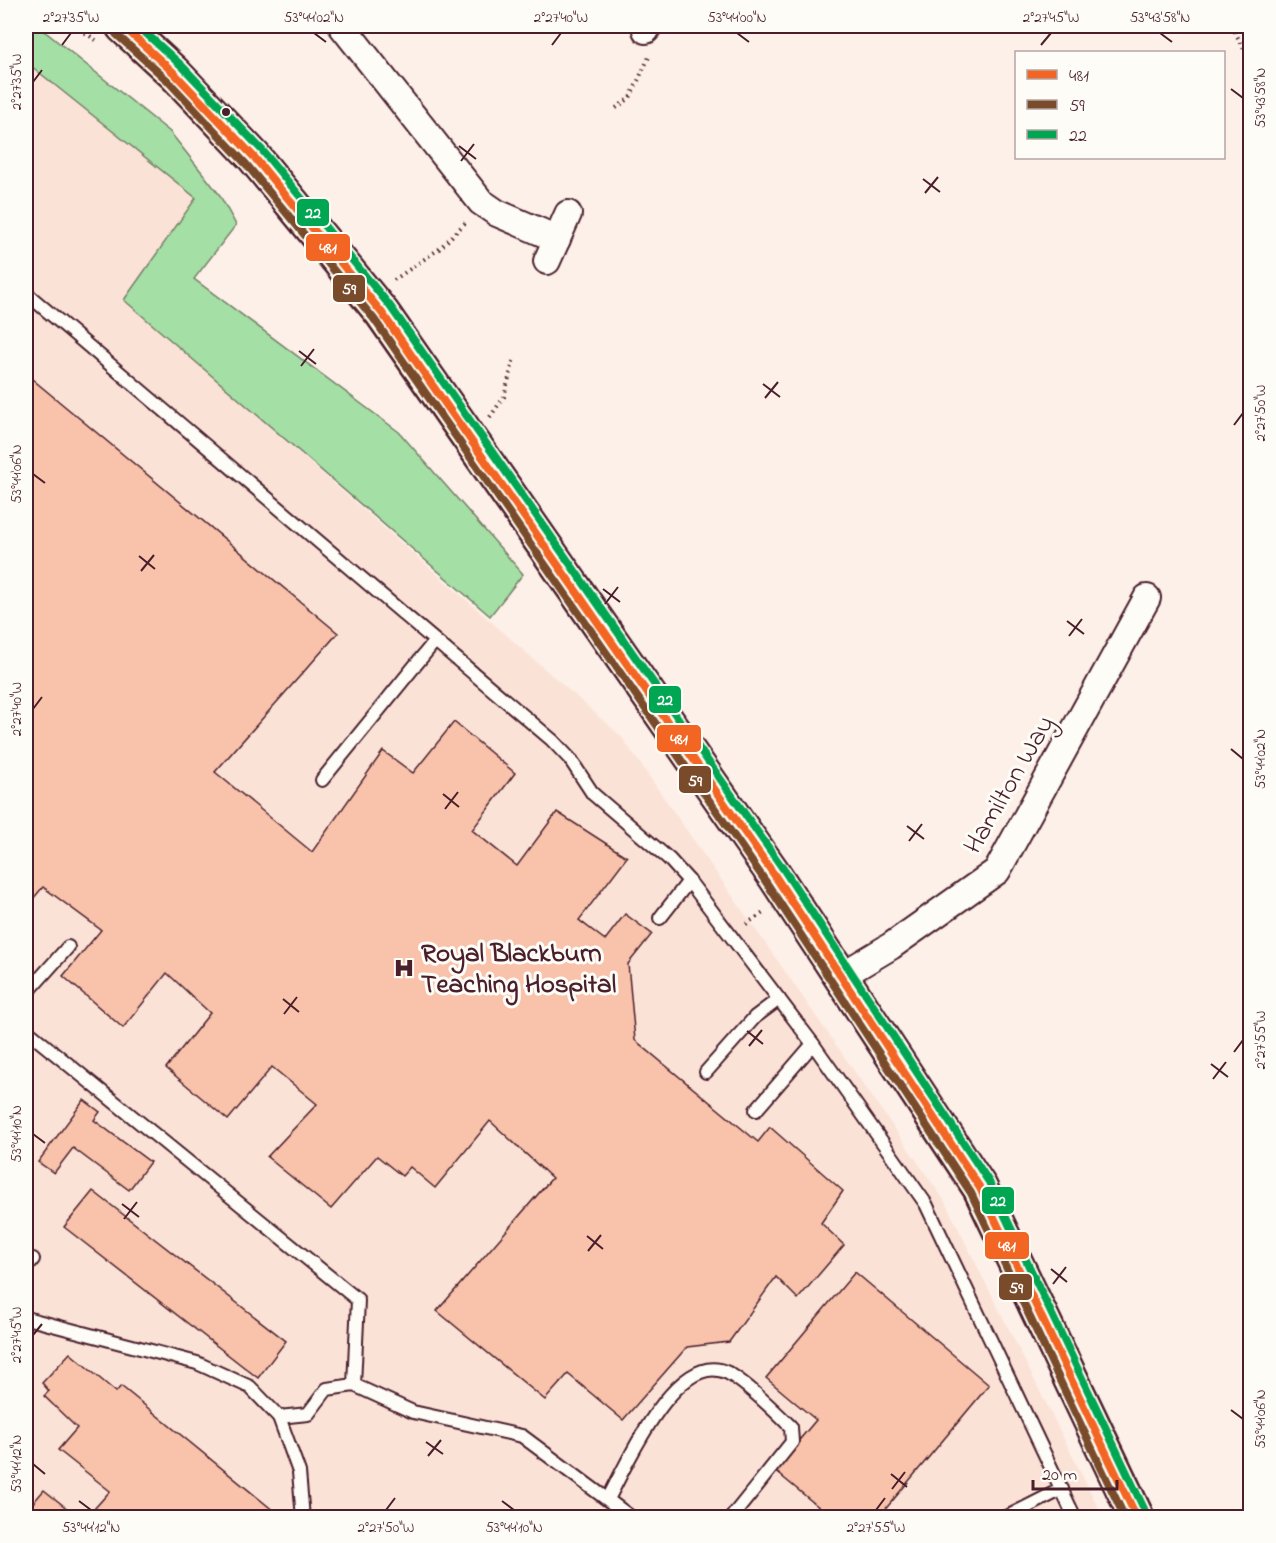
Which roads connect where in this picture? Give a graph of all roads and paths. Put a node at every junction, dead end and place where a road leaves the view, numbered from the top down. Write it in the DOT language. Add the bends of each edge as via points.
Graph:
graph roads {
  1 [pos="123,26"];
  2 [pos="342,26"];
  3 [pos="1232,26"];
  4 [pos="647,28"];
  5 [pos="1251,61"];
  6 [pos="616,108"];
  7 [pos="481,202"];
  8 [pos="568,214"];
  9 [pos="26,294"];
  10 [pos="368,297"];
  11 [pos="514,358"];
  12 [pos="489,419"];
  13 [pos="1147,598"];
  14 [pos="435,641"];
  15 [pos="322,780"];
  16 [pos="690,881"];
  17 [pos="660,918"];
  18 [pos="68,947"];
  19 [pos="841,975"];
  20 [pos="26,994"];
  21 [pos="779,999"];
  22 [pos="26,1030"];
  23 [pos="813,1044"];
  24 [pos="706,1072"];
  25 [pos="756,1110"];
  26 [pos="26,1318"];
  27 [pos="354,1385"];
  28 [pos="279,1417"];
  29 [pos="1062,1489"];
  30 [pos="608,1499"];
  31 [pos="1008,1517"];
  32 [pos="303,1518"];
  33 [pos="632,1518"];
  34 [pos="731,1518"];
  35 [pos="1075,1518"];
  36 [pos="1137,1518"];
  1 -- 10 [label="highway" via="183,81 247,149"];
  2 -- 7 [label="street"];
  3 -- 5 [label="path"];
  4 -- 6 [label="path" via="653,47 630,98"];
  7 -- 8 [label="street" via="552,250"];
  7 -- 10 [label="path" via="439,249"];
  9 -- 14 [label="lane"];
  10 -- 19 [label="highway"];
  11 -- 12 [label="path" via="504,397"];
  13 -- 19 [label="street, Hamilton Way" via="997,871 891,946"];
  14 -- 15 [label="lane"];
  14 -- 16 [label="lane" via="552,740 593,794"];
  16 -- 17 [label="lane"];
  16 -- 21 [label="lane"];
  18 -- 20 [label="lane"];
  19 -- 36 [label="highway" via="980,1188"];
  21 -- 23 [label="lane"];
  21 -- 24 [label="lane" via="755,1017"];
  22 -- 27 [label="lane" via="358,1300"];
  23 -- 25 [label="lane"];
  23 -- 29 [label="lane" via="926,1204"];
  26 -- 28 [label="lane" via="197,1363 250,1387"];
  27 -- 28 [label="lane" via="327,1389 308,1414"];
  27 -- 30 [label="lane" via="412,1412 522,1436"];
  28 -- 32 [label="lane" via="299,1472"];
  29 -- 31 [label="lane"];
  29 -- 35 [label="lane"];
  30 -- 33 [label="lane"];
  30 -- 34 [label="lane" via="668,1394 686,1379 709,1371 727,1372 790,1427 792,1442"];
}
